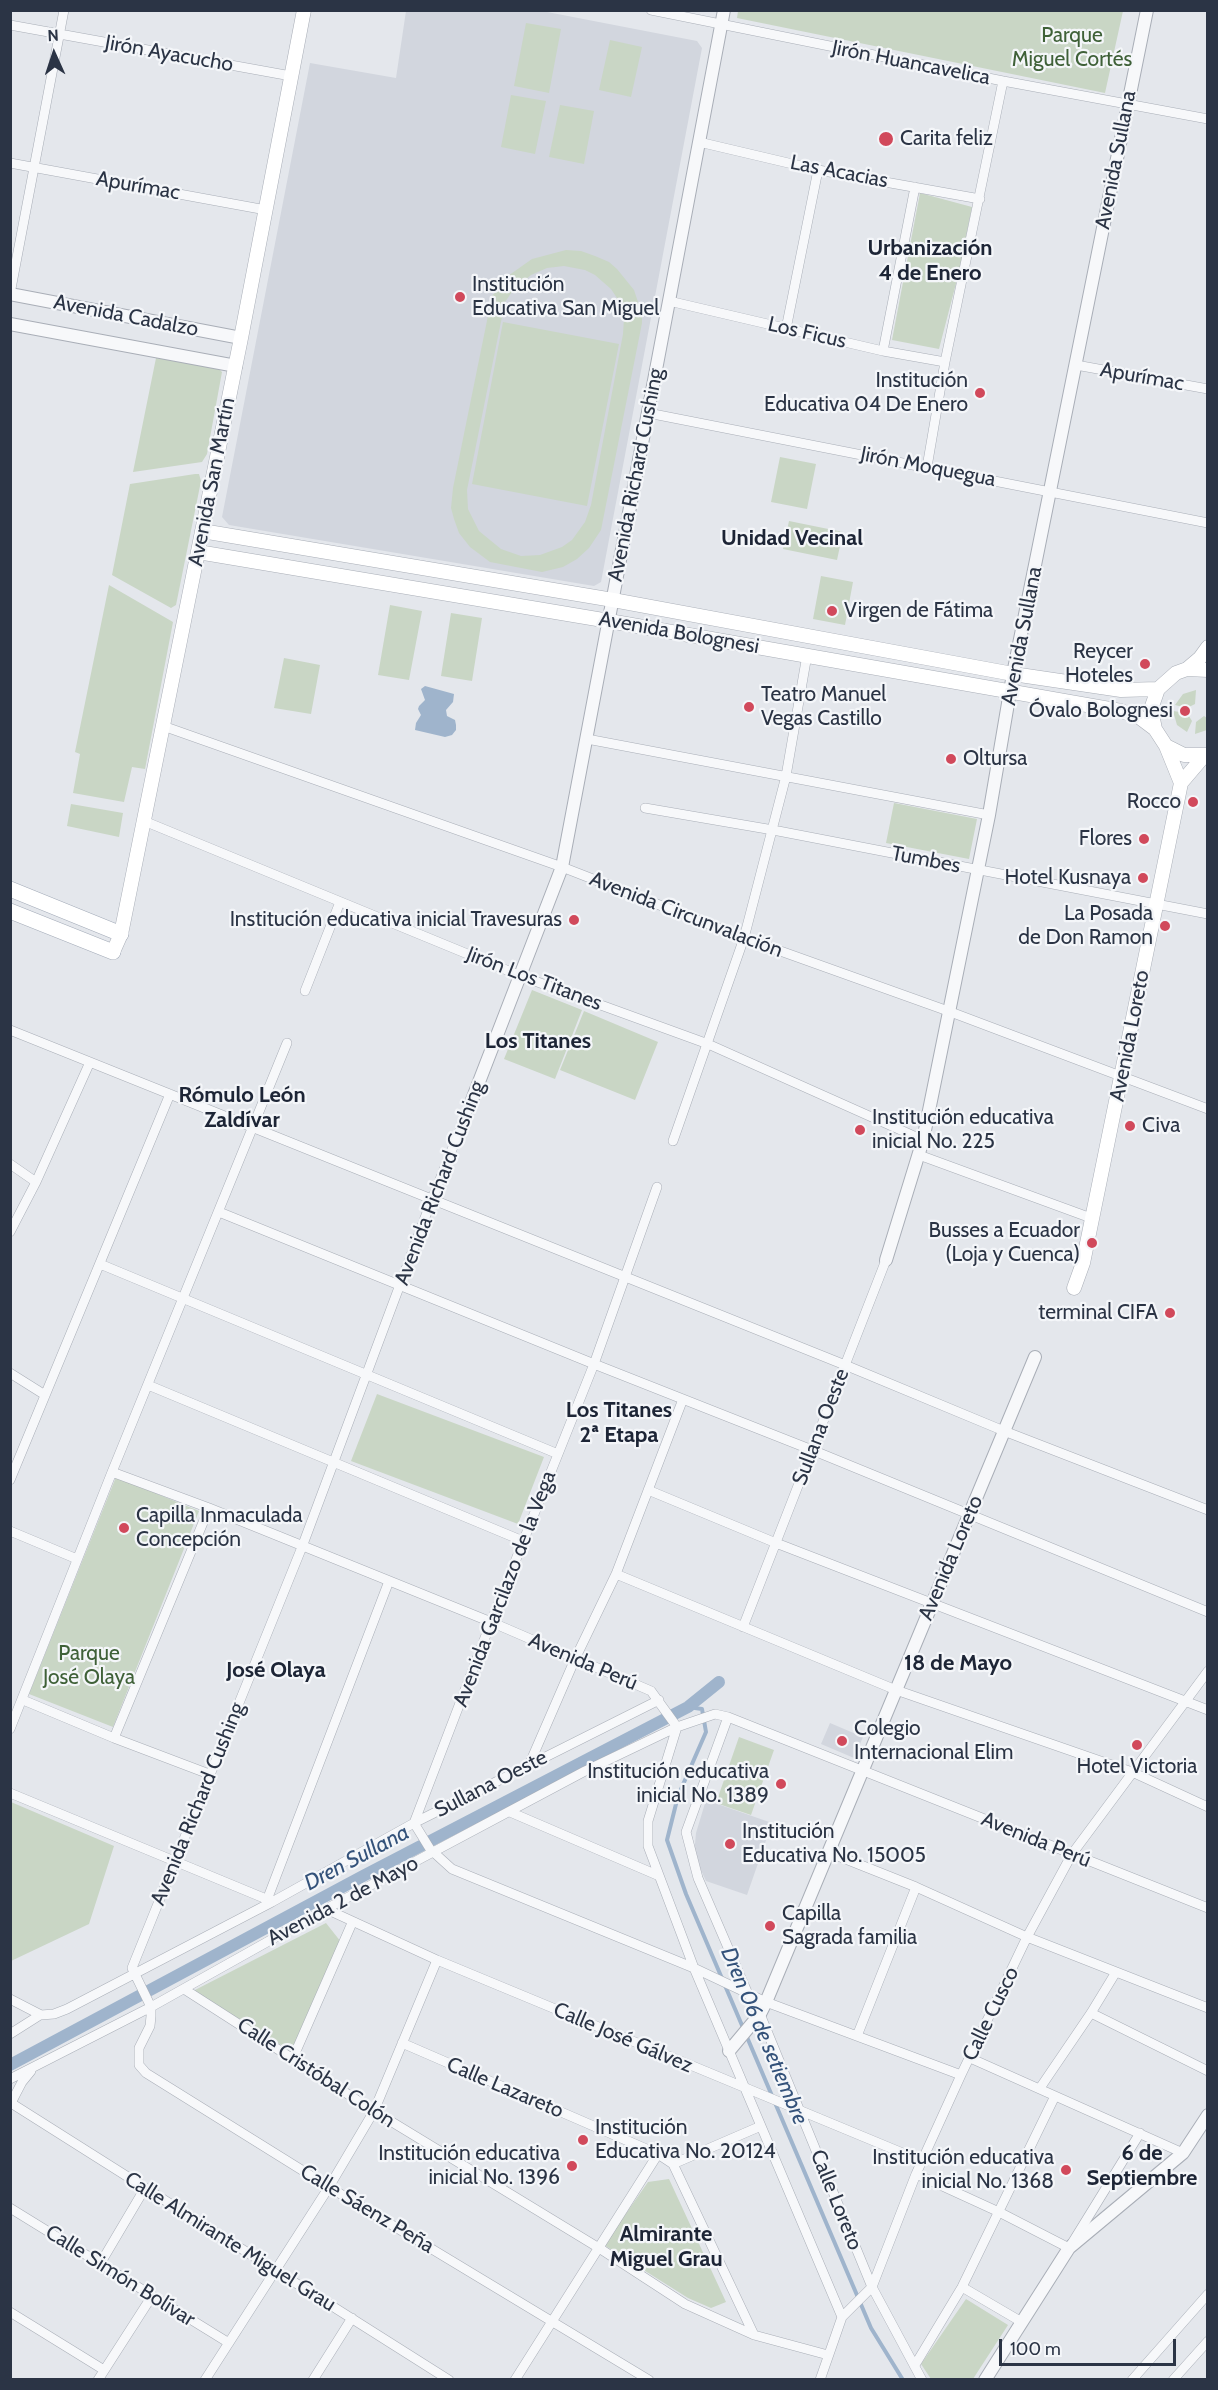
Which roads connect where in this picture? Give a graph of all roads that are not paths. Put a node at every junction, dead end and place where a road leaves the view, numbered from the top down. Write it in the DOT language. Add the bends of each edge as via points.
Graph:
graph roads {
  1 [pos="64,10"];
  2 [pos="304,10"];
  3 [pos="651,10"];
  4 [pos="724,10"];
  5 [pos="1147,10"];
  6 [pos="722,24"];
  7 [pos="10,26"];
  8 [pos="60,34"];
  9 [pos="291,76"];
  10 [pos="1003,81"];
  11 [pos="1127,103"];
  12 [pos="1208,119"];
  13 [pos="699,142"];
  14 [pos="10,163"];
  15 [pos="34,168"];
  16 [pos="818,170"];
  17 [pos="915,187"];
  18 [pos="980,199"];
  19 [pos="266,210"];
  20 [pos="10,294"];
  21 [pos="669,301"];
  22 [pos="10,324"];
  23 [pos="786,329"];
  24 [pos="242,338"];
  25 [pos="883,351"];
  26 [pos="945,362"];
  27 [pos="1076,365"];
  28 [pos="236,366"];
  29 [pos="1208,389"];
  30 [pos="648,413"];
  31 [pos="927,467"];
  32 [pos="1050,492"];
  33 [pos="1208,523"];
  34 [pos="202,531"];
  35 [pos="198,552"];
  36 [pos="613,600"];
  37 [pos="609,621"];
  38 [pos="1208,647"];
  39 [pos="807,655"];
  40 [pos="1187,669"];
  41 [pos="1208,670"];
  42 [pos="1013,674"];
  43 [pos="1158,689"];
  44 [pos="1010,691"];
  45 [pos="163,726"];
  46 [pos="1155,729"];
  47 [pos="586,739"];
  48 [pos="1166,746"];
  49 [pos="1206,755"];
  50 [pos="786,776"];
  51 [pos="1181,783"];
  52 [pos="645,808"];
  53 [pos="989,815"];
  54 [pos="144,821"];
  55 [pos="773,830"];
  56 [pos="562,867"];
  57 [pos="978,869"];
  58 [pos="10,889"];
  59 [pos="340,902"];
  60 [pos="1156,903"];
  61 [pos="10,911"];
  62 [pos="1208,914"];
  63 [pos="121,934"];
  64 [pos="744,938"];
  65 [pos="113,952"];
  66 [pos="521,976"];
  67 [pos="305,991"];
  68 [pos="948,1011"];
  69 [pos="10,1030"];
  70 [pos="287,1043"];
  71 [pos="708,1044"];
  72 [pos="90,1062"];
  73 [pos="1123,1076"];
  74 [pos="170,1094"];
  75 [pos="472,1100"];
  76 [pos="1208,1109"];
  77 [pos="253,1128"];
  78 [pos="923,1140"];
  79 [pos="673,1142"];
  80 [pos="919,1155"];
  81 [pos="10,1164"];
  82 [pos="36,1182"];
  83 [pos="657,1186"];
  84 [pos="432,1199"];
  85 [pos="219,1212"];
  86 [pos="1091,1218"];
  87 [pos="11,1227"];
  88 [pos="886,1260"];
  89 [pos="100,1264"];
  90 [pos="625,1276"];
  91 [pos="400,1284"];
  92 [pos="1074,1288"];
  93 [pos="183,1300"];
  94 [pos="1035,1357"];
  95 [pos="594,1364"];
  96 [pos="845,1365"];
  97 [pos="10,1373"];
  98 [pos="366,1376"];
  99 [pos="148,1385"];
  100 [pos="45,1395"];
  101 [pos="683,1399"];
  102 [pos="1004,1431"];
  103 [pos="812,1450"];
  104 [pos="558,1454"];
  105 [pos="334,1462"];
  106 [pos="112,1472"];
  107 [pos="10,1480"];
  108 [pos="648,1490"];
  109 [pos="209,1508"];
  110 [pos="1208,1510"];
  111 [pos="969,1515"];
  112 [pos="10,1531"];
  113 [pos="523,1541"];
  114 [pos="776,1543"];
  115 [pos="302,1547"];
  116 [pos="77,1559"];
  117 [pos="616,1574"];
  118 [pos="389,1581"];
  119 [pos="932,1604"];
  120 [pos="1208,1612"];
  121 [pos="491,1622"];
  122 [pos="743,1627"];
  123 [pos="575,1659"];
  124 [pos="1208,1671"];
  125 [pos="896,1690"];
  126 [pos="23,1700"];
  127 [pos="1186,1701"];
  128 [pos="662,1704"];
  129 [pos="1208,1710"];
  130 [pos="728,1717"];
  131 [pos="675,1725"];
  132 [pos="10,1729"];
  133 [pos="114,1738"];
  134 [pos="529,1766"];
  135 [pos="862,1770"];
  136 [pos="1132,1772"];
  137 [pos="209,1774"];
  138 [pos="10,1792"];
  139 [pos="1208,1807"];
  140 [pos="510,1812"];
  141 [pos="417,1827"];
  142 [pos="432,1850"];
  143 [pos="828,1852"];
  144 [pos="1072,1854"];
  145 [pos="174,1862"];
  146 [pos="657,1875"];
  147 [pos="916,1887"];
  148 [pos="269,1900"];
  149 [pos="1208,1908"];
  150 [pos="326,1909"];
  151 [pos="352,1923"];
  152 [pos="1027,1937"];
  153 [pos="437,1960"];
  154 [pos="694,1968"];
  155 [pos="1116,1972"];
  156 [pos="135,1976"];
  157 [pos="184,1989"];
  158 [pos="748,1994"];
  159 [pos="10,1999"];
  160 [pos="766,2002"];
  161 [pos="150,2005"];
  162 [pos="1208,2008"];
  163 [pos="1091,2013"];
  164 [pos="760,2014"];
  165 [pos="40,2015"];
  166 [pos="10,2034"];
  167 [pos="857,2036"];
  168 [pos="402,2043"];
  169 [pos="729,2051"];
  170 [pos="293,2058"];
  171 [pos="970,2058"];
  172 [pos="34,2067"];
  173 [pos="1208,2072"];
  174 [pos="961,2075"];
  175 [pos="10,2079"];
  176 [pos="1040,2088"];
  177 [pos="745,2089"];
  178 [pos="1055,2096"];
  179 [pos="11,2104"];
  180 [pos="374,2111"];
  181 [pos="801,2112"];
  182 [pos="1208,2115"];
  183 [pos="761,2126"];
  184 [pos="1140,2133"];
  185 [pos="1183,2152"];
  186 [pos="658,2154"];
  187 [pos="922,2161"];
  188 [pos="673,2164"];
  189 [pos="916,2174"];
  190 [pos="329,2187"];
  191 [pos="145,2188"];
  192 [pos="10,2208"];
  193 [pos="999,2212"];
  194 [pos="599,2248"];
  195 [pos="1069,2248"];
  196 [pos="100,2264"];
  197 [pos="276,2270"];
  198 [pos="872,2287"];
  199 [pos="962,2287"];
  200 [pos="1208,2294"];
  201 [pos="152,2296"];
  202 [pos="10,2312"];
  203 [pos="352,2318"];
  204 [pos="842,2318"];
  205 [pos="552,2321"];
  206 [pos="1020,2321"];
  207 [pos="754,2335"];
  208 [pos="1208,2341"];
  209 [pos="229,2343"];
  210 [pos="828,2355"];
  211 [pos="915,2365"];
  212 [pos="104,2370"];
  213 [pos="98,2379"];
  214 [pos="205,2379"];
  215 [pos="313,2379"];
  216 [pos="449,2379"];
  217 [pos="515,2379"];
  218 [pos="649,2379"];
  219 [pos="820,2379"];
  220 [pos="922,2379"];
  221 [pos="985,2379"];
  222 [pos="1132,2379"];
  223 [pos="1173,2379"];
  1 -- 8 [label="street"];
  2 -- 9 [label="main road, Avenida San Martín"];
  3 -- 6 [label="street, Jirón Huancavelica"];
  4 -- 6 [label="street, Avenida Richard Cushing"];
  5 -- 11 [label="street, Avenida Sullana"];
  6 -- 10 [label="street, Jirón Huancavelica"];
  6 -- 13 [label="street, Avenida Richard Cushing"];
  7 -- 8 [label="street, Jirón Ayacucho"];
  8 -- 9 [label="street, Jirón Ayacucho"];
  8 -- 15 [label="street"];
  9 -- 19 [label="main road, Avenida San Martín"];
  10 -- 11 [label="street, Jirón Huancavelica"];
  10 -- 18 [label="street"];
  11 -- 12 [label="street, Jirón Huancavelica"];
  11 -- 27 [label="street, Avenida Sullana"];
  13 -- 16 [label="street, Las Acacias"];
  13 -- 21 [label="street, Avenida Richard Cushing"];
  14 -- 15 [label="street, Apurímac"];
  15 -- 19 [label="street, Apurímac"];
  15 -- 20 [label="street"];
  16 -- 17 [label="street, Las Acacias"];
  16 -- 23 [label="street"];
  17 -- 18 [label="street, Las Acacias"];
  17 -- 25 [label="street"];
  18 -- 26 [label="street"];
  19 -- 24 [label="main road, Avenida San Martín"];
  20 -- 24 [label="street, Avenida Cadalzo"];
  21 -- 23 [label="street, Los Ficus"];
  21 -- 30 [label="street, Avenida Richard Cushing"];
  22 -- 28 [label="street, Avenida Cadalzo"];
  23 -- 25 [label="street, Los Ficus"];
  24 -- 28 [label="main road, Avenida San Martín"];
  25 -- 26 [label="street, Los Ficus"];
  26 -- 31 [label="street"];
  27 -- 29 [label="street, Apurímac"];
  27 -- 32 [label="street, Avenida Sullana"];
  28 -- 34 [label="main road, Avenida San Martín"];
  30 -- 31 [label="street, Jirón Moquegua"];
  30 -- 36 [label="street, Avenida Richard Cushing"];
  31 -- 32 [label="street, Jirón Moquegua"];
  32 -- 33 [label="street, Jirón Moquegua"];
  32 -- 42 [label="street, Avenida Sullana"];
  34 -- 35 [label="main road, Avenida San Martín"];
  34 -- 36 [label="main road, Avenida Bolognesi"];
  35 -- 37 [label="main road, Avenida Bolognesi"];
  35 -- 45 [label="main road, Avenida San Martín"];
  36 -- 37 [label="street, Avenida Richard Cushing"];
  36 -- 42 [label="main road, Avenida Bolognesi"];
  37 -- 39 [label="main road, Avenida Bolognesi"];
  37 -- 47 [label="street, Avenida Richard Cushing"];
  38 -- 40 [label="main road"];
  39 -- 44 [label="main road, Avenida Bolognesi"];
  39 -- 50 [label="street"];
  40 -- 41 [label="main road"];
  40 -- 43 [label="main road" via="1171,676"];
  42 -- 43 [label="main road, Avenida Bolognesi" via="1120,690"];
  42 -- 44 [label="street, Avenida Sullana"];
  43 -- 46 [label="main road" via="1151,709"];
  44 -- 46 [label="main road, Avenida Bolognesi" via="1121,711"];
  44 -- 53 [label="street, Avenida Sullana"];
  45 -- 54 [label="main road, Avenida San Martín"];
  45 -- 56 [label="street, Avenida Circunvalación"];
  46 -- 48 [label="main road"];
  47 -- 50 [label="street"];
  47 -- 56 [label="street, Avenida Richard Cushing"];
  48 -- 49 [label="main road" via="1184,755"];
  48 -- 51 [label="main road"];
  49 -- 51 [label="main road, Avenida Loreto"];
  50 -- 53 [label="street"];
  50 -- 55 [label="street"];
  51 -- 60 [label="main road, Avenida Loreto"];
  52 -- 55 [label="street, Tumbes"];
  53 -- 57 [label="street, Avenida Sullana"];
  54 -- 59 [label="street, Jirón Los Titanes"];
  54 -- 63 [label="main road, Avenida San Martín"];
  55 -- 57 [label="street, Tumbes"];
  55 -- 64 [label="street"];
  56 -- 64 [label="street, Avenida Circunvalación"];
  56 -- 66 [label="street, Avenida Richard Cushing"];
  57 -- 60 [label="street, Tumbes"];
  57 -- 68 [label="street, Avenida Sullana"];
  58 -- 63 [label="main road"];
  59 -- 66 [label="street, Jirón Los Titanes"];
  59 -- 67 [label="street"];
  60 -- 62 [label="street, Tumbes"];
  60 -- 73 [label="main road, Avenida Loreto"];
  61 -- 65 [label="main road"];
  63 -- 65 [label="main road, Avenida San Martín"];
  64 -- 68 [label="street, Avenida Circunvalación"];
  64 -- 71 [label="street"];
  66 -- 71 [label="street, Jirón Los Titanes"];
  66 -- 75 [label="street, Avenida Richard Cushing"];
  68 -- 73 [label="street, Avenida Circunvalación"];
  68 -- 78 [label="street, Avenida Sullana"];
  69 -- 72 [label="street"];
  70 -- 77 [label="street"];
  71 -- 78 [label="street, Jirón Los Titanes"];
  71 -- 79 [label="street"];
  72 -- 74 [label="street"];
  72 -- 82 [label="street"];
  73 -- 76 [label="street, Avenida Circunvalación"];
  73 -- 86 [label="main road, Avenida Loreto"];
  74 -- 77 [label="street"];
  74 -- 89 [label="street"];
  75 -- 84 [label="street, Avenida Richard Cushing"];
  77 -- 84 [label="street"];
  77 -- 85 [label="street"];
  78 -- 80 [label="street, Avenida Sullana"];
  80 -- 86 [label="street"];
  80 -- 88 [label="street, Avenida Sullana"];
  81 -- 82 [label="street"];
  82 -- 87 [label="street"];
  83 -- 90 [label="street, Avenida Garcilazo de la Vega"];
  84 -- 90 [label="street"];
  84 -- 91 [label="street, Avenida Richard Cushing"];
  85 -- 91 [label="street"];
  85 -- 93 [label="street"];
  86 -- 92 [label="main road, Avenida Loreto"];
  88 -- 96 [label="street, Sullana Oeste"];
  89 -- 93 [label="street"];
  89 -- 100 [label="street"];
  90 -- 95 [label="street, Avenida Garcilazo de la Vega"];
  90 -- 96 [label="street"];
  91 -- 95 [label="street"];
  91 -- 98 [label="street, Avenida Richard Cushing"];
  93 -- 98 [label="street"];
  93 -- 99 [label="street"];
  94 -- 102 [label="street, Avenida Loreto"];
  95 -- 101 [label="street"];
  95 -- 104 [label="street, Avenida Garcilazo de la Vega"];
  96 -- 102 [label="street"];
  96 -- 103 [label="street, Sullana Oeste"];
  97 -- 100 [label="street"];
  98 -- 104 [label="street"];
  98 -- 105 [label="street, Avenida Richard Cushing"];
  99 -- 105 [label="street"];
  99 -- 106 [label="street"];
  100 -- 107 [label="street"];
  101 -- 103 [label="street"];
  101 -- 108 [label="street"];
  102 -- 110 [label="street"];
  102 -- 111 [label="street, Avenida Loreto"];
  103 -- 111 [label="street"];
  103 -- 114 [label="street, Sullana Oeste"];
  104 -- 113 [label="street, Avenida Garcilazo de la Vega"];
  105 -- 113 [label="street"];
  105 -- 115 [label="street, Avenida Richard Cushing"];
  106 -- 109 [label="street, Avenida Perú"];
  106 -- 116 [label="street"];
  108 -- 114 [label="street"];
  108 -- 117 [label="street"];
  109 -- 115 [label="street, Avenida Perú"];
  109 -- 133 [label="street"];
  111 -- 119 [label="street, Avenida Loreto"];
  111 -- 120 [label="street"];
  112 -- 116 [label="street"];
  113 -- 121 [label="street, Avenida Garcilazo de la Vega"];
  114 -- 119 [label="street"];
  114 -- 122 [label="street, Sullana Oeste"];
  115 -- 118 [label="street, Avenida Perú"];
  115 -- 137 [label="street, Avenida Richard Cushing"];
  116 -- 126 [label="street"];
  117 -- 122 [label="street"];
  117 -- 123 [label="street"];
  118 -- 121 [label="street, Avenida Perú"];
  118 -- 148 [label="street"];
  119 -- 125 [label="street, Avenida Loreto"];
  119 -- 127 [label="street"];
  121 -- 123 [label="street, Avenida Perú"];
  121 -- 141 [label="street, Avenida Garcilazo de la Vega"];
  122 -- 125 [label="street"];
  123 -- 128 [label="street, Avenida Perú" via="651,1691"];
  123 -- 134 [label="street"];
  124 -- 127 [label="street, Calle Cusco"];
  125 -- 135 [label="street, Avenida Loreto"];
  125 -- 136 [label="street"];
  126 -- 132 [label="street"];
  126 -- 133 [label="street"];
  127 -- 129 [label="street"];
  127 -- 136 [label="street, Calle Cusco"];
  128 -- 131 [label="street, Avenida Perú"];
  128 -- 134 [label="street, Sullana Oeste"];
  130 -- 131 [label="street, Avenida Perú" via="714,1714"];
  130 -- 135 [label="street, Avenida Perú"];
  130 -- 158 [label="street, Calle Loreto" via="686,1832 698,1878"];
  131 -- 140 [label="street, Avenida 2 de Mayo"];
  131 -- 146 [label="street" via="648,1821 648,1846"];
  133 -- 137 [label="street"];
  134 -- 141 [label="street, Sullana Oeste"];
  135 -- 143 [label="street, Avenida Loreto"];
  135 -- 144 [label="street, Avenida Perú"];
  136 -- 139 [label="street"];
  136 -- 144 [label="street, Calle Cusco"];
  137 -- 145 [label="street, Avenida Richard Cushing"];
  138 -- 145 [label="street"];
  140 -- 142 [label="street, Avenida 2 de Mayo"];
  140 -- 146 [label="street"];
  141 -- 142 [label="street"];
  141 -- 148 [label="street, Sullana Oeste"];
  142 -- 150 [label="street, Avenida 2 de Mayo"];
  142 -- 154 [label="street" via="458,1871"];
  143 -- 147 [label="street"];
  143 -- 160 [label="street, Avenida Loreto"];
  144 -- 149 [label="street, Avenida Perú"];
  144 -- 152 [label="street, Calle Cusco"];
  145 -- 148 [label="street"];
  145 -- 156 [label="street, Avenida Richard Cushing" via="132,1968"];
  146 -- 154 [label="street"];
  147 -- 152 [label="street"];
  147 -- 167 [label="street"];
  148 -- 156 [label="street, Sullana Oeste"];
  150 -- 151 [label="street, Calle José Gálvez"];
  150 -- 157 [label="street, Avenida 2 de Mayo"];
  151 -- 153 [label="street, Calle José Gálvez"];
  151 -- 170 [label="street"];
  152 -- 155 [label="street"];
  152 -- 171 [label="street, Calle Cusco"];
  153 -- 168 [label="street"];
  153 -- 177 [label="street, Calle José Gálvez"];
  154 -- 158 [label="street"];
  154 -- 169 [label="street"];
  155 -- 162 [label="street"];
  155 -- 163 [label="street"];
  156 -- 161 [label="street"];
  156 -- 165 [label="street, Sullana Oeste" via="67,2009"];
  157 -- 161 [label="street, Avenida 2 de Mayo"];
  157 -- 170 [label="street, Calle Cristóbal Colón"];
  158 -- 160 [label="street"];
  158 -- 164 [label="street, Calle Loreto"];
  159 -- 165 [label="street"];
  160 -- 164 [label="street, Avenida Loreto"];
  160 -- 167 [label="street"];
  161 -- 172 [label="street, Avenida 2 de Mayo"];
  161 -- 190 [label="street, Calle Sáenz Peña" via="150,2026 138,2056 146,2073"];
  163 -- 173 [label="street"];
  163 -- 176 [label="street"];
  164 -- 169 [label="street, Avenida Loreto"];
  164 -- 181 [label="street, Calle Loreto"];
  165 -- 166 [label="street, Sullana Oeste"];
  167 -- 174 [label="street"];
  168 -- 180 [label="street"];
  168 -- 186 [label="street, Calle Lazareto"];
  169 -- 177 [label="street"];
  170 -- 180 [label="street, Calle Cristóbal Colón"];
  171 -- 174 [label="street, Calle Cusco"];
  171 -- 176 [label="street"];
  172 -- 175 [label="street, Avenida 2 de Mayo"];
  172 -- 179 [label="street"];
  174 -- 187 [label="street, Calle Cusco"];
  176 -- 178 [label="street"];
  177 -- 181 [label="street, Calle José Gálvez"];
  177 -- 183 [label="street"];
  178 -- 184 [label="street"];
  178 -- 193 [label="street"];
  179 -- 191 [label="street, Calle Almirante Miguel Grau"];
  180 -- 190 [label="street"];
  180 -- 194 [label="street, Calle Cristóbal Colón"];
  181 -- 187 [label="street, Calle José Gálvez"];
  181 -- 198 [label="street, Calle Loreto"];
  182 -- 185 [label="street"];
  183 -- 188 [label="street"];
  183 -- 204 [label="street"];
  184 -- 185 [label="street"];
  184 -- 195 [label="street"];
  185 -- 195 [label="street"];
  186 -- 188 [label="street, Calle Lazareto"];
  186 -- 194 [label="street"];
  187 -- 189 [label="street, Calle Cusco"];
  188 -- 207 [label="street"];
  189 -- 193 [label="street"];
  189 -- 198 [label="street, Calle Cusco"];
  190 -- 197 [label="street"];
  190 -- 205 [label="street, Calle Sáenz Peña"];
  191 -- 196 [label="street"];
  191 -- 197 [label="street, Calle Almirante Miguel Grau"];
  192 -- 196 [label="street, Calle Simón Bolívar"];
  193 -- 195 [label="street"];
  193 -- 199 [label="street"];
  194 -- 205 [label="street"];
  194 -- 207 [label="street, Calle Cristóbal Colón" via="685,2304"];
  195 -- 206 [label="street"];
  196 -- 201 [label="street, Calle Simón Bolívar"];
  197 -- 203 [label="street, Calle Almirante Miguel Grau"];
  197 -- 209 [label="street"];
  198 -- 204 [label="street, Calle Cusco"];
  198 -- 211 [label="street, Calle Loreto"];
  199 -- 206 [label="street"];
  199 -- 211 [label="street"];
  200 -- 222 [label="street"];
  201 -- 209 [label="street, Calle Simón Bolívar"];
  201 -- 212 [label="street"];
  202 -- 212 [label="street"];
  203 -- 215 [label="street"];
  203 -- 216 [label="street, Calle Almirante Miguel Grau"];
  204 -- 210 [label="street, Calle Cusco"];
  205 -- 217 [label="street"];
  205 -- 218 [label="street, Calle Sáenz Peña"];
  206 -- 221 [label="street"];
  207 -- 210 [label="street, Calle Cristóbal Colón"];
  208 -- 223 [label="street"];
  209 -- 214 [label="street"];
  210 -- 219 [label="street, Calle Cusco"];
  211 -- 220 [label="street, Calle Loreto"];
  212 -- 213 [label="street"];
}
